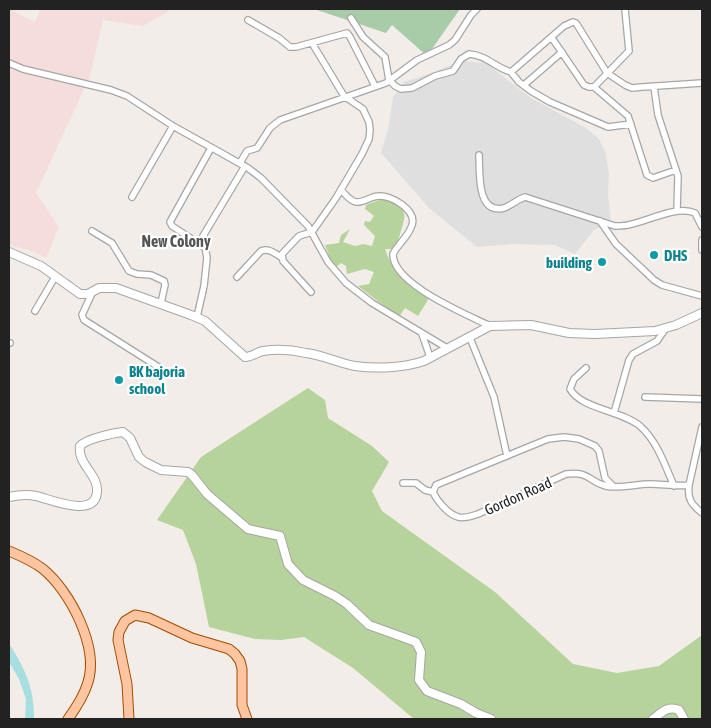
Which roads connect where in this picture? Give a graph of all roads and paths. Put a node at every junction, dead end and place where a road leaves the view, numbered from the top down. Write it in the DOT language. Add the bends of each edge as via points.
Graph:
graph roads {
  1 [pos="475,9"];
  2 [pos="621,9"];
  3 [pos="626,9"];
  4 [pos="350,18"];
  5 [pos="248,20"];
  6 [pos="552,38"];
  7 [pos="312,43"];
  8 [pos="562,52"];
  9 [pos="9,64"];
  10 [pos="511,72"];
  11 [pos="607,73"];
  12 [pos="389,80"];
  13 [pos="702,83"];
  14 [pos="524,85"];
  15 [pos="375,86"];
  16 [pos="654,86"];
  17 [pos="594,87"];
  18 [pos="344,96"];
  19 [pos="631,124"];
  20 [pos="173,126"];
  21 [pos="211,148"];
  22 [pos="479,154"];
  23 [pos="242,165"];
  24 [pos="676,170"];
  25 [pos="341,190"];
  26 [pos="132,197"];
  27 [pos="678,211"];
  28 [pos="702,215"];
  29 [pos="600,221"];
  30 [pos="702,225"];
  31 [pos="92,231"];
  32 [pos="312,232"];
  33 [pos="702,240"];
  34 [pos="204,247"];
  35 [pos="702,250"];
  36 [pos="9,252"];
  37 [pos="281,257"];
  38 [pos="56,277"];
  39 [pos="237,278"];
  40 [pos="93,291"];
  41 [pos="311,292"];
  42 [pos="702,296"];
  43 [pos="161,303"];
  44 [pos="35,312"];
  45 [pos="702,314"];
  46 [pos="197,317"];
  47 [pos="490,326"];
  48 [pos="666,328"];
  49 [pos="422,334"];
  50 [pos="470,338"];
  51 [pos="447,348"];
  52 [pos="430,357"];
  53 [pos="160,368"];
  54 [pos="586,368"];
  55 [pos="645,397"];
  56 [pos="702,399"];
  57 [pos="614,413"];
  58 [pos="702,427"];
  59 [pos="507,456"];
  60 [pos="699,457"];
  61 [pos="403,483"];
  62 [pos="689,484"];
  63 [pos="613,486"];
  64 [pos="674,486"];
  65 [pos="433,492"];
  66 [pos="9,497"];
  67 [pos="702,513"];
  68 [pos="9,551"];
  69 [pos="68,719"];
  70 [pos="129,719"];
  71 [pos="247,719"];
  72 [pos="492,719"];
  73 [pos="653,719"];
  74 [pos="684,719"];
  1 -- 12 [label="street" via="449,45 418,60"];
  2 -- 3 [label="street"];
  3 -- 11 [label="street" via="629,51"];
  4 -- 12 [label="street" via="363,37 385,57"];
  5 -- 7 [label="street" via="290,47"];
  6 -- 8 [label="street"];
  6 -- 10 [label="street"];
  6 -- 11 [label="street" via="573,22"];
  7 -- 15 [label="street" via="346,34"];
  7 -- 18 [label="street"];
  8 -- 14 [label="street"];
  8 -- 17 [label="street" via="584,85"];
  9 -- 20 [label="street" via="127,96"];
  10 -- 12 [label="street" via="484,57 469,54 461,58 453,71 435,76 416,87 401,88"];
  10 -- 14 [label="street"];
  11 -- 16 [label="street" via="632,88"];
  11 -- 17 [label="street"];
  12 -- 15 [label="street"];
  13 -- 16 [label="street"];
  14 -- 19 [label="street" via="550,102 608,127"];
  15 -- 18 [label="street"];
  16 -- 24 [label="street" via="658,115"];
  17 -- 19 [label="street" via="624,112"];
  18 -- 23 [label="street" via="280,120 270,128 257,148 247,151"];
  18 -- 25 [label="street" via="363,109 370,130 369,140"];
  19 -- 24 [label="street" via="647,175 653,178"];
  20 -- 21 [label="street"];
  20 -- 26 [label="street"];
  21 -- 23 [label="street"];
  21 -- 34 [label="street" via="170,222"];
  22 -- 29 [label="street" via="482,196 491,207 507,207 526,197"];
  23 -- 32 [label="street" via="261,178"];
  23 -- 34 [label="street" via="203,236"];
  24 -- 27 [label="street"];
  25 -- 32 [label="street"];
  25 -- 47 [label="street" via="356,202 377,196 388,197 411,213 412,225 393,254 400,273 452,308"];
  27 -- 29 [label="street" via="631,225 616,226"];
  27 -- 30 [label="street" via="695,213"];
  28 -- 30 [label="street"];
  29 -- 42 [label="street" via="616,244 654,280"];
  31 -- 43 [label="street" via="112,243 129,271 151,274 164,281"];
  32 -- 37 [label="street" via="298,236"];
  32 -- 49 [label="street" via="328,262 346,283"];
  33 -- 35 [label="street"];
  34 -- 46 [label="street" via="207,258"];
  36 -- 38 [label="street" via="41,266"];
  37 -- 39 [label="street" via="270,251 261,251"];
  37 -- 41 [label="street"];
  38 -- 40 [label="street" via="80,294"];
  38 -- 44 [label="street"];
  40 -- 43 [label="street" via="116,288"];
  40 -- 53 [label="street" via="82,315 84,320"];
  43 -- 46 [label="street"];
  45 -- 48 [label="street"];
  46 -- 52 [label="street" via="245,357 274,350 306,352 354,366 376,368 416,363"];
  47 -- 48 [label="street" via="531,325 569,333 595,334"];
  47 -- 50 [label="street"];
  48 -- 57 [label="street" via="657,341 633,354 629,360"];
  49 -- 51 [label="street"];
  49 -- 52 [label="street"];
  50 -- 51 [label="street"];
  50 -- 59 [label="street" via="494,398"];
  51 -- 52 [label="street"];
  54 -- 57 [label="street" via="574,380 570,388 572,393"];
  55 -- 56 [label="street"];
  57 -- 64 [label="street" via="639,425 647,434"];
  58 -- 60 [label="street"];
  59 -- 63 [label="street" via="556,437 570,437 595,446 605,478"];
  59 -- 65 [label="street" via="436,485"];
  60 -- 62 [label="street"];
  61 -- 65 [label="street" via="416,483"];
  62 -- 64 [label="street, Gordon Road"];
  62 -- 67 [label="street" via="690,501"];
  63 -- 64 [label="street, Gordon Road"];
  63 -- 65 [label="street, Gordon Road" via="604,486 581,473 566,474 464,518 450,512"];
  66 -- 72 [label="street" via="27,495 68,505 90,504 96,496 97,487 80,454 80,446 84,442 123,432 145,462 161,470 188,472 207,494 248,529 280,536 288,564 296,575 347,604 369,625 416,642 421,652 419,680 427,692"];
  68 -- 69 [label="main road" via="36,564 49,575 71,604 83,630 88,646 89,681"];
  70 -- 71 [label="main road" via="127,684 118,640 125,621 135,615 235,654 242,669 242,705"];
  73 -- 74 [label="street" via="672,708 679,710"];
}
